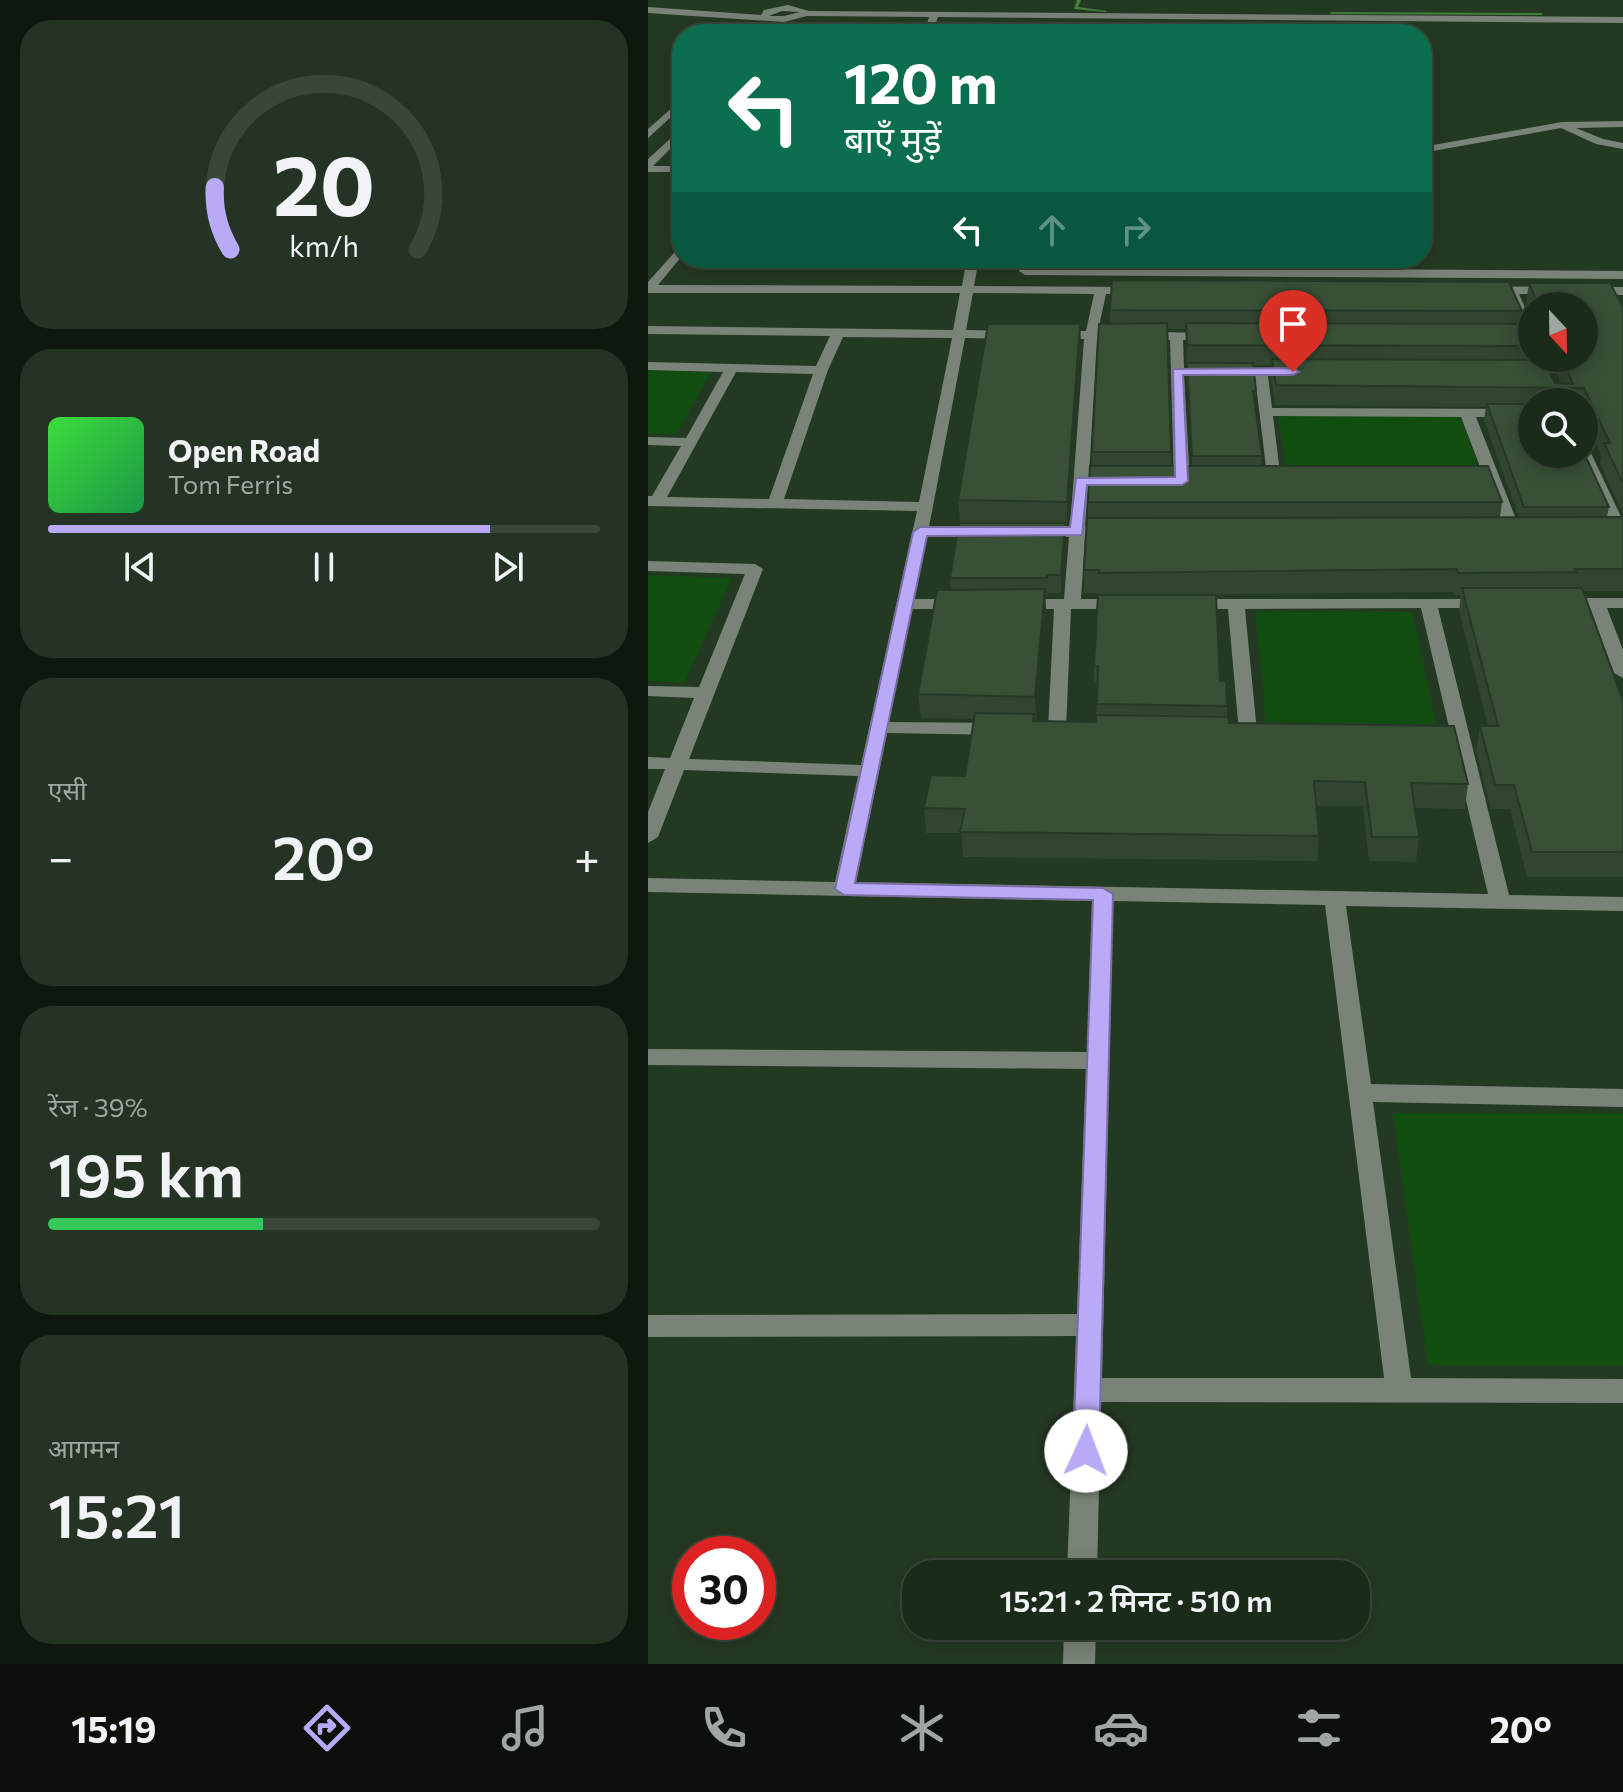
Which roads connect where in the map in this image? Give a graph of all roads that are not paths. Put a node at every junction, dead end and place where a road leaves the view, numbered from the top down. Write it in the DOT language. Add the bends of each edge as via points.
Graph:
graph roads {
  1 [pos="788,0"];
  2 [pos="812,0"];
  3 [pos="897,0"];
  4 [pos="657,6"];
  5 [pos="805,11"];
  6 [pos="772,13"];
  7 [pos="884,14"];
  8 [pos="934,15"];
  9 [pos="792,18"];
  10 [pos="1623,20"];
  11 [pos="762,24"];
  12 [pos="786,24"];
  13 [pos="931,24"];
  14 [pos="1432,29"];
  15 [pos="1623,30"];
  16 [pos="672,112"];
  17 [pos="1623,124"];
  18 [pos="1562,125"];
  19 [pos="648,135"];
  20 [pos="648,142"];
  21 [pos="670,143"];
  22 [pos="1623,146"];
  23 [pos="1432,148"];
  24 [pos="648,167"];
  25 [pos="672,168"];
  26 [pos="672,260"];
  27 [pos="971,268"];
  28 [pos="1025,268"];
  29 [pos="1623,275"];
  30 [pos="648,289"];
  31 [pos="967,290"];
  32 [pos="1101,290"];
  33 [pos="1149,290"];
  34 [pos="1480,290"];
  35 [pos="1511,290"];
  36 [pos="1623,291"];
  37 [pos="1518,306"];
  38 [pos="648,330"];
  39 [pos="838,333"];
  40 [pos="959,335"];
  41 [pos="1091,336"];
  42 [pos="1176,336"];
  43 [pos="1222,336"];
  44 [pos="648,366"];
  45 [pos="732,368"];
  46 [pos="821,370"];
  47 [pos="1177,372"];
  48 [pos="1261,372"];
  49 [pos="1308,372"];
  50 [pos="1265,412"];
  51 [pos="1467,413"];
  52 [pos="1518,413"];
  53 [pos="648,441"];
  54 [pos="690,442"];
  55 [pos="1590,468"];
  56 [pos="1080,481"];
  57 [pos="1138,481"];
  58 [pos="1182,481"];
  59 [pos="1274,481"];
  60 [pos="652,501"];
  61 [pos="775,504"];
  62 [pos="926,507"];
  63 [pos="920,532"];
  64 [pos="999,532"];
  65 [pos="1030,532"];
  66 [pos="1077,532"];
  67 [pos="1123,532"];
  68 [pos="1513,532"];
  69 [pos="1616,532"];
  70 [pos="648,566"];
  71 [pos="1428,603"];
  72 [pos="1505,603"];
  73 [pos="1536,603"];
  74 [pos="1597,603"];
  75 [pos="1623,603"];
  76 [pos="905,604"];
  77 [pos="1068,604"];
  78 [pos="1146,604"];
  79 [pos="1176,604"];
  80 [pos="1236,604"];
  81 [pos="1623,673"];
  82 [pos="648,691"];
  83 [pos="705,693"];
  84 [pos="878,727"];
  85 [pos="1013,729"];
  86 [pos="1058,730"];
  87 [pos="1248,732"];
  88 [pos="648,763"];
  89 [pos="677,764"];
  90 [pos="869,771"];
  91 [pos="648,837"];
  92 [pos="648,885"];
  93 [pos="844,889"];
  94 [pos="1103,894"];
  95 [pos="1335,899"];
  96 [pos="1500,902"];
  97 [pos="1623,904"];
  98 [pos="648,1057"];
  99 [pos="1098,1061"];
  100 [pos="1360,1093"];
  101 [pos="1623,1098"];
  102 [pos="1090,1325"];
  103 [pos="648,1326"];
  104 [pos="1088,1390"];
  105 [pos="1399,1390"];
  106 [pos="1623,1391"];
  107 [pos="1082,1560"];
  108 [pos="1080,1640"];
  109 [pos="1079,1664"];
  1 -- 6 [label="street"];
  2 -- 5 [label="street"];
  3 -- 7 [label="street"];
  4 -- 6 [label="street"];
  4 -- 6 [label="street"];
  5 -- 6 [label="street"];
  5 -- 7 [label="street"];
  5 -- 9 [label="street"];
  6 -- 9 [label="street"];
  6 -- 11 [label="street"];
  7 -- 8 [label="street"];
  8 -- 10 [label="street" via="1016,20 1142,13"];
  8 -- 13 [label="street"];
  9 -- 12 [label="street"];
  14 -- 15 [label="street"];
  16 -- 19 [label="street"];
  17 -- 18 [label="street"];
  18 -- 22 [label="street"];
  18 -- 23 [label="street"];
  20 -- 21 [label="street"];
  21 -- 24 [label="street"];
  24 -- 25 [label="street"];
  26 -- 30 [label="street"];
  27 -- 31 [label="street"];
  28 -- 29 [label="street"];
  30 -- 31 [label="street"];
  31 -- 32 [label="street"];
  31 -- 40 [label="street"];
  32 -- 33 [label="street"];
  32 -- 41 [label="street"];
  34 -- 35 [label="street"];
  35 -- 36 [label="street"];
  35 -- 37 [label="street"];
  38 -- 39 [label="street"];
  39 -- 40 [label="street"];
  39 -- 46 [label="street"];
  40 -- 41 [label="street"];
  40 -- 62 [label="street"];
  41 -- 42 [label="street"];
  41 -- 56 [label="street"];
  42 -- 43 [label="street"];
  42 -- 47 [label="street"];
  44 -- 45 [label="street"];
  45 -- 46 [label="street"];
  45 -- 54 [label="street"];
  46 -- 61 [label="street"];
  47 -- 48 [label="street"];
  47 -- 58 [label="street"];
  48 -- 49 [label="street"];
  48 -- 50 [label="street"];
  50 -- 51 [label="street"];
  50 -- 59 [label="street"];
  51 -- 52 [label="street"];
  51 -- 68 [label="street" via="1485,480"];
  53 -- 54 [label="street"];
  54 -- 60 [label="street"];
  55 -- 69 [label="street"];
  56 -- 57 [label="street"];
  56 -- 66 [label="street"];
  60 -- 61 [label="street"];
  61 -- 62 [label="street"];
  62 -- 63 [label="street"];
  63 -- 64 [label="street"];
  63 -- 76 [label="street"];
  65 -- 66 [label="street"];
  66 -- 67 [label="street"];
  66 -- 77 [label="street"];
  70 -- 83 [label="street" via="755,569"];
  71 -- 72 [label="street"];
  71 -- 80 [label="street"];
  71 -- 96 [label="street" via="1452,736"];
  73 -- 74 [label="street"];
  74 -- 75 [label="street"];
  74 -- 81 [label="street"];
  76 -- 77 [label="street"];
  76 -- 84 [label="street"];
  77 -- 78 [label="street"];
  77 -- 86 [label="street"];
  79 -- 80 [label="street"];
  80 -- 87 [label="street"];
  82 -- 83 [label="street"];
  83 -- 89 [label="street"];
  84 -- 85 [label="street"];
  84 -- 90 [label="street"];
  88 -- 89 [label="street"];
  89 -- 90 [label="street"];
  89 -- 91 [label="street"];
  90 -- 93 [label="street"];
  92 -- 93 [label="street"];
  93 -- 94 [label="street"];
  94 -- 95 [label="street"];
  94 -- 99 [label="street"];
  95 -- 96 [label="street"];
  95 -- 100 [label="street"];
  96 -- 97 [label="street"];
  98 -- 99 [label="street"];
  99 -- 102 [label="street"];
  100 -- 101 [label="street"];
  100 -- 105 [label="street"];
  102 -- 103 [label="street"];
  102 -- 104 [label="street"];
  104 -- 105 [label="street"];
  104 -- 107 [label="street"];
  105 -- 106 [label="street"];
  108 -- 109 [label="street"];
}
